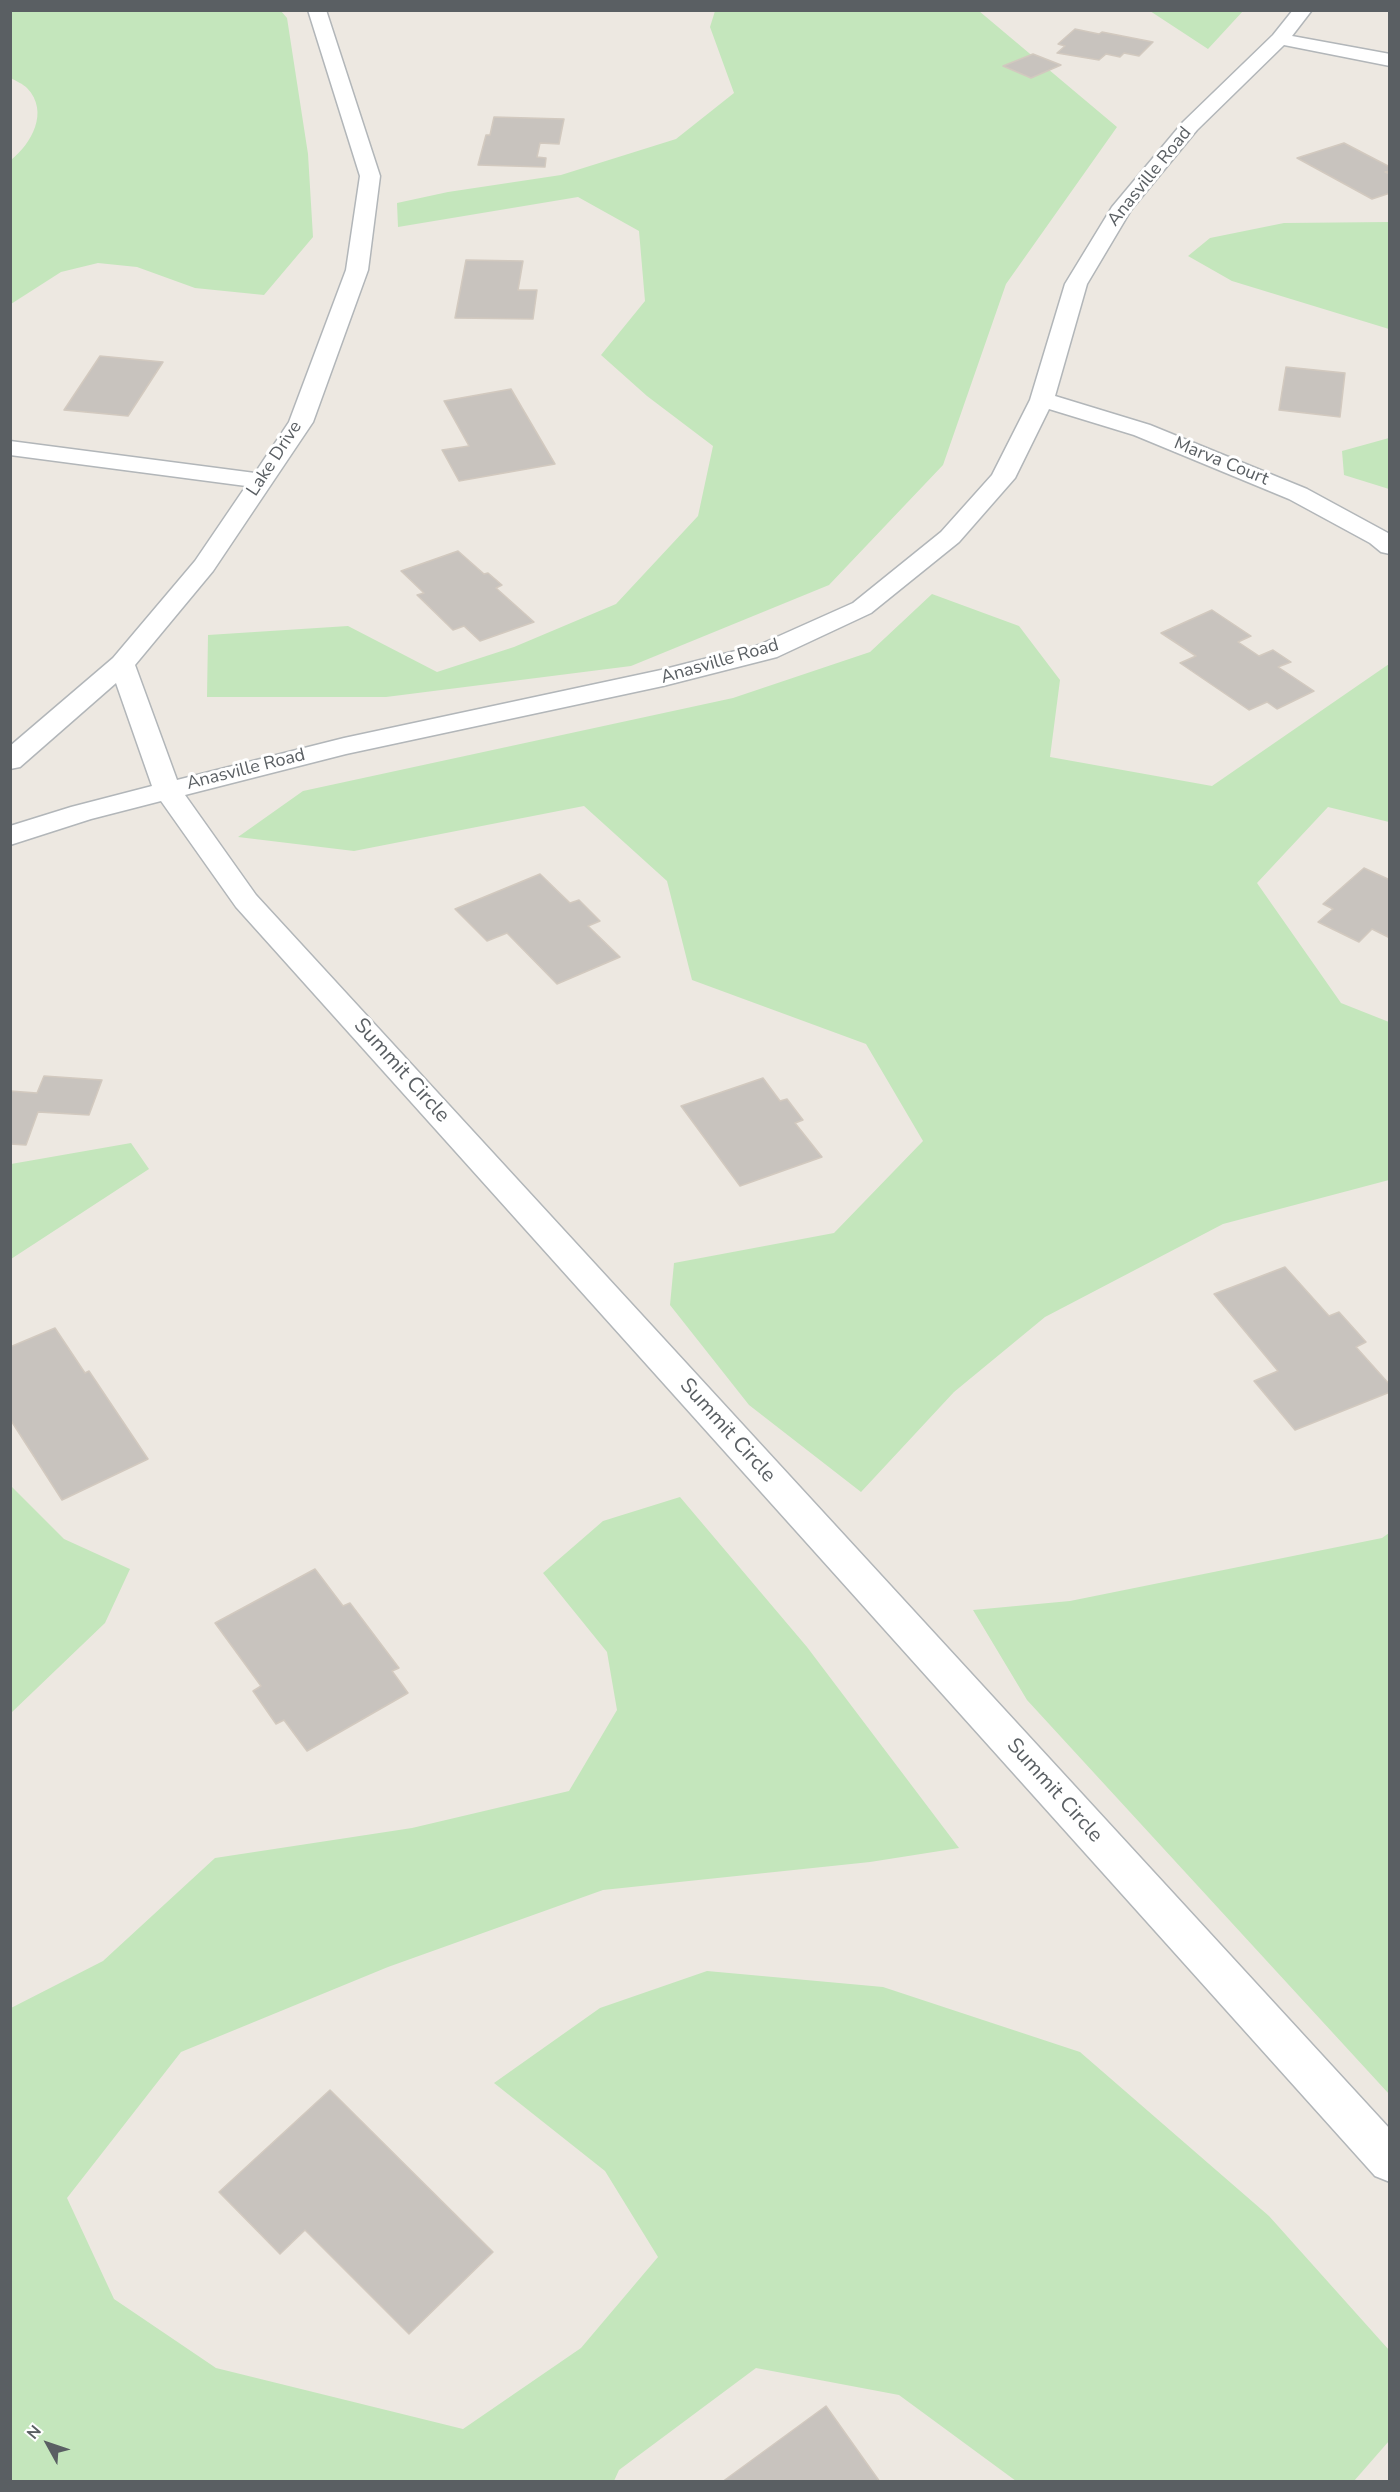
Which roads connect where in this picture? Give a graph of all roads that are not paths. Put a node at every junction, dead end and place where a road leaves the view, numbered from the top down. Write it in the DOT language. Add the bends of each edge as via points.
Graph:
graph roads {
  1 [pos="317,10"];
  2 [pos="1303,10"];
  3 [pos="1280,39"];
  4 [pos="1389,60"];
  5 [pos="1042,400"];
  6 [pos="10,448"];
  7 [pos="261,481"];
  8 [pos="1389,548"];
  9 [pos="122,664"];
  10 [pos="10,761"];
  11 [pos="167,790"];
  12 [pos="10,836"];
  13 [pos="1389,2161"];
  1 -- 7 [label="street, Lake Drive" via="370,176 357,270 301,422"];
  2 -- 3 [label="street, Anasville Road"];
  3 -- 4 [label="street"];
  3 -- 5 [label="street, Anasville Road" via="1190,126 1122,207 1076,284"];
  5 -- 8 [label="street, Marva Court" via="1142,430 1298,494 1379,538"];
  5 -- 11 [label="street, Anasville Road" via="1003,478 950,537 862,608 768,651"];
  6 -- 7 [label="street"];
  7 -- 9 [label="street, Lake Drive" via="204,566"];
  9 -- 10 [label="street, Lake Drive"];
  9 -- 11 [label="street, Summit Circle"];
  11 -- 12 [label="street, Anasville Road"];
  11 -- 13 [label="street, Summit Circle" via="246,901"];
}
